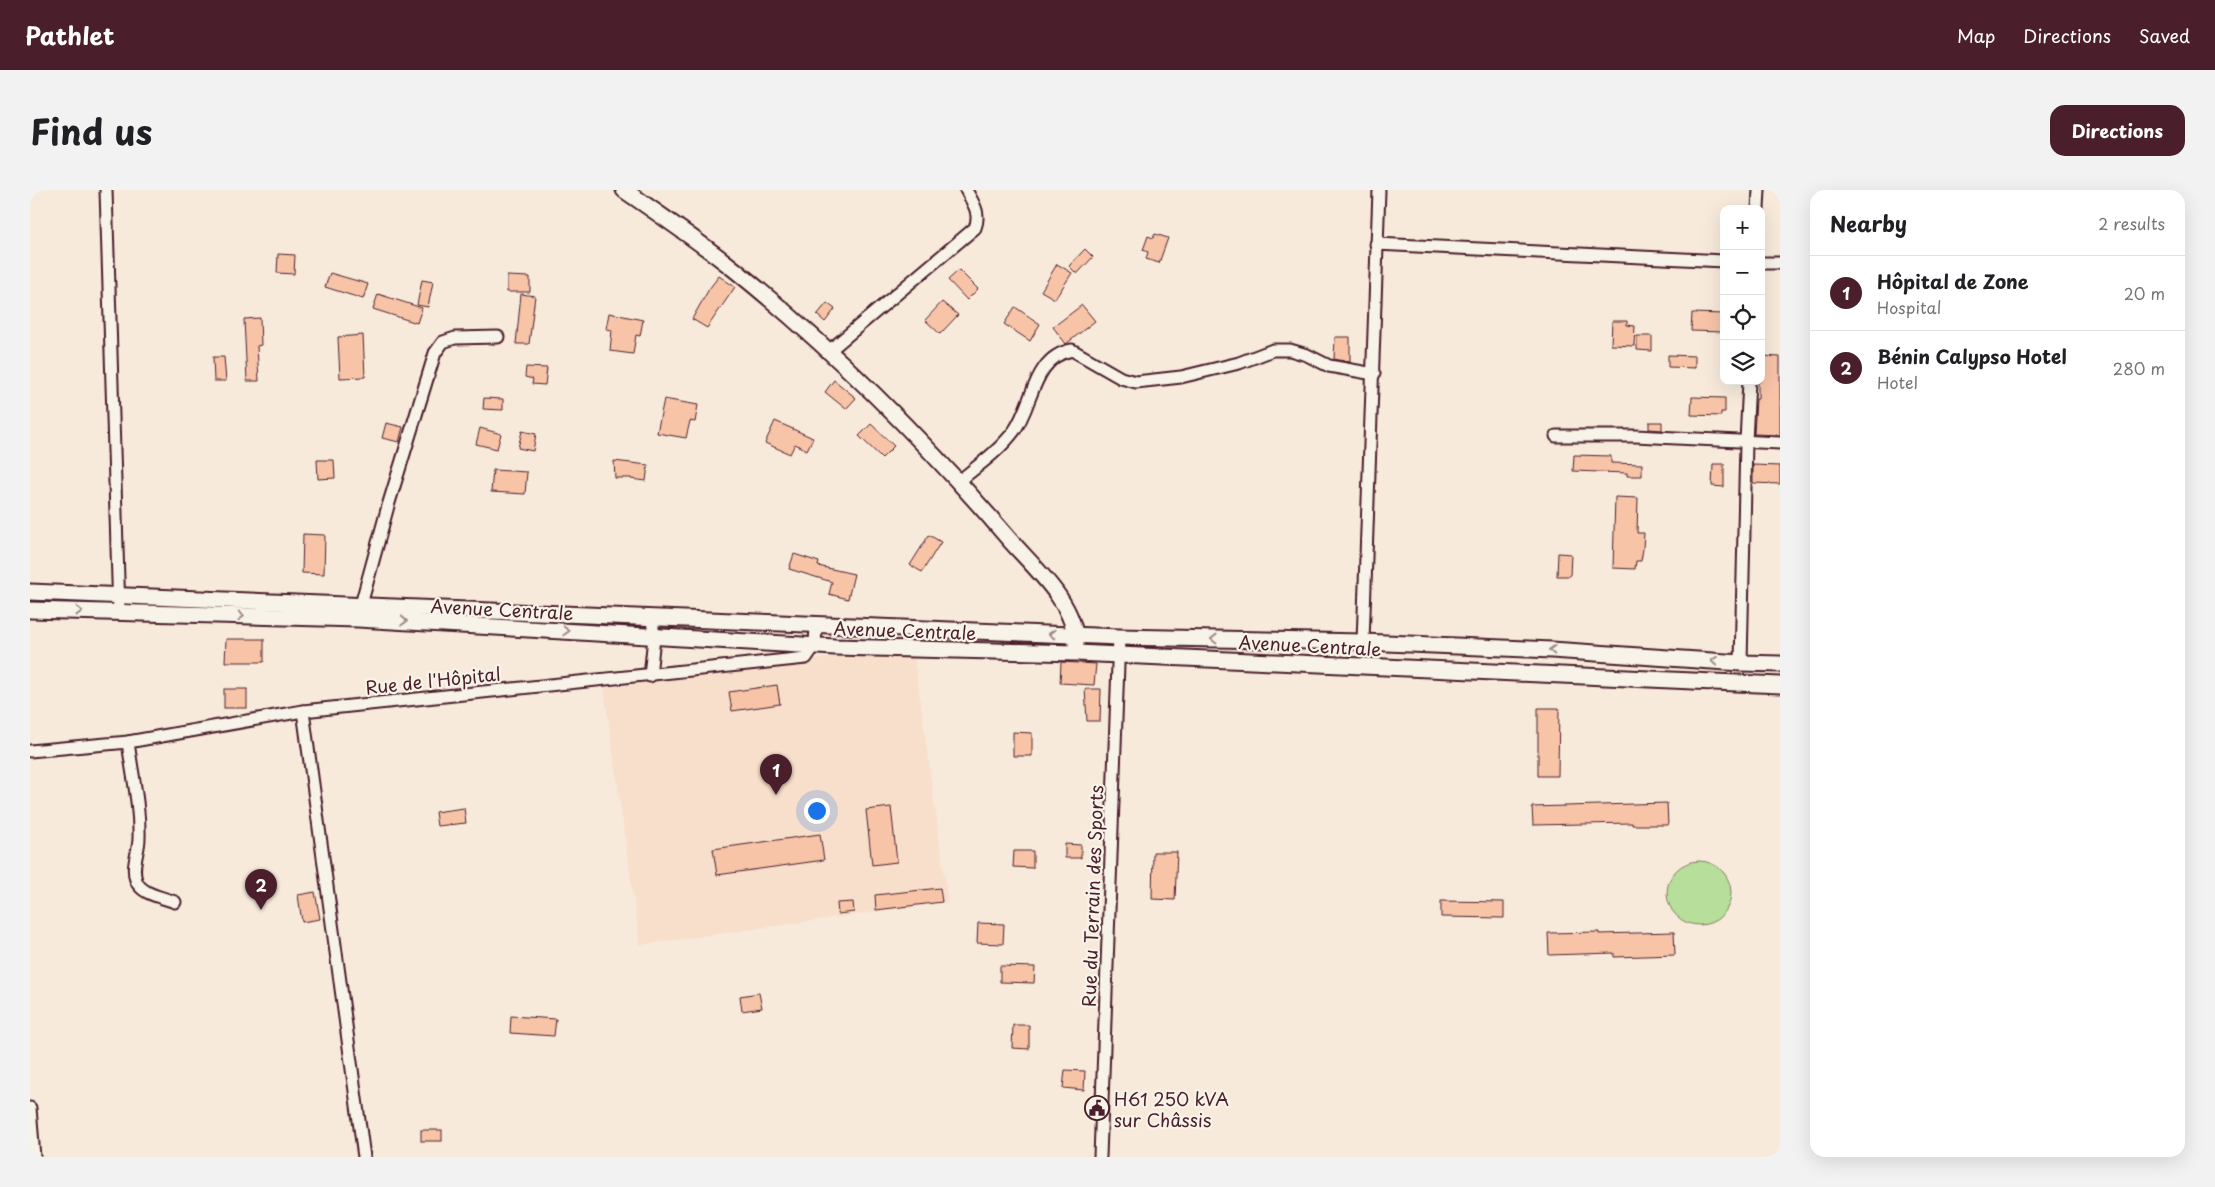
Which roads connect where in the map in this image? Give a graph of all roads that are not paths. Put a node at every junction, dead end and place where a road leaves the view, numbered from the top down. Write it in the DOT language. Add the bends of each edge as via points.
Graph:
graph roads {
  1 [pos="106,190"];
  2 [pos="624,190"];
  3 [pos="966,190"];
  4 [pos="1379,190"];
  5 [pos="1759,190"];
  6 [pos="1758,205"];
  7 [pos="1376,244"];
  8 [pos="1720,261"];
  9 [pos="1765,263"];
  10 [pos="1780,263"];
  11 [pos="498,337"];
  12 [pos="829,351"];
  13 [pos="1374,374"];
  14 [pos="1749,385"];
  15 [pos="1556,436"];
  16 [pos="1746,442"];
  17 [pos="1780,443"];
  18 [pos="959,481"];
  19 [pos="30,592"];
  20 [pos="116,594"];
  21 [pos="30,610"];
  22 [pos="118,612"];
  23 [pos="359,612"];
  24 [pos="652,618"];
  25 [pos="816,625"];
  26 [pos="1076,635"];
  27 [pos="654,637"];
  28 [pos="1119,637"];
  29 [pos="1363,642"];
  30 [pos="815,645"];
  31 [pos="1076,653"];
  32 [pos="1118,656"];
  33 [pos="1741,663"];
  34 [pos="1780,664"];
  35 [pos="650,676"];
  36 [pos="1780,685"];
  37 [pos="303,711"];
  38 [pos="128,742"];
  39 [pos="30,751"];
  40 [pos="174,902"];
  41 [pos="30,1108"];
  42 [pos="34,1157"];
  43 [pos="364,1157"];
  44 [pos="1100,1157"];
  1 -- 20 [label="street"];
  2 -- 12 [label="street" via="735,270"];
  3 -- 12 [label="street" via="978,213 975,228"];
  4 -- 7 [label="street"];
  5 -- 6 [label="street"];
  7 -- 8 [label="street"];
  7 -- 13 [label="street"];
  9 -- 10 [label="street"];
  11 -- 23 [label="street" via="455,338 443,342 435,353"];
  12 -- 18 [label="street"];
  13 -- 18 [label="street" via="1328,366 1290,350 1273,350 1239,363 1180,377 1136,382 1121,378 1072,350 1060,352 1048,362 1038,378 1016,429"];
  13 -- 29 [label="street"];
  14 -- 16 [label="street"];
  15 -- 16 [label="street" via="1644,436"];
  16 -- 17 [label="street"];
  16 -- 33 [label="street"];
  18 -- 26 [label="street" via="1064,603"];
  19 -- 20 [label="street, Avenue Centrale"];
  20 -- 22 [label="street"];
  20 -- 23 [label="street, Avenue Centrale"];
  21 -- 22 [label="street, Avenue Centrale, one-way"];
  22 -- 23 [label="street, Avenue Centrale, one-way"];
  23 -- 24 [label="street, Avenue Centrale"];
  23 -- 27 [label="street, Avenue Centrale, one-way"];
  24 -- 25 [label="street, Avenue Centrale"];
  24 -- 27 [label="street"];
  26 -- 25 [label="street, Avenue Centrale, one-way"];
  25 -- 30 [label="street"];
  26 -- 28 [label="street, Avenue Centrale"];
  26 -- 31 [label="street"];
  27 -- 30 [label="street, Avenue Centrale"];
  27 -- 35 [label="street"];
  29 -- 28 [label="street, Avenue Centrale, one-way"];
  28 -- 32 [label="street, Rue du Terrain des Sports"];
  33 -- 29 [label="street, Avenue Centrale, one-way"];
  30 -- 31 [label="street, Avenue Centrale"];
  30 -- 35 [label="street, Rue de l'Hôpital" via="806,658"];
  31 -- 32 [label="street, Avenue Centrale"];
  32 -- 36 [label="street, Avenue Centrale"];
  32 -- 44 [label="street, Rue du Terrain des Sports"];
  33 -- 34 [label="street, Avenue Centrale"];
  35 -- 37 [label="street, Rue de l'Hôpital"];
  37 -- 38 [label="street, Rue de l'Hôpital"];
  37 -- 43 [label="street"];
  38 -- 39 [label="street, Rue de l'Hôpital"];
  38 -- 40 [label="street" via="139,839 134,868 136,881 146,892"];
  41 -- 42 [label="street"];
}
